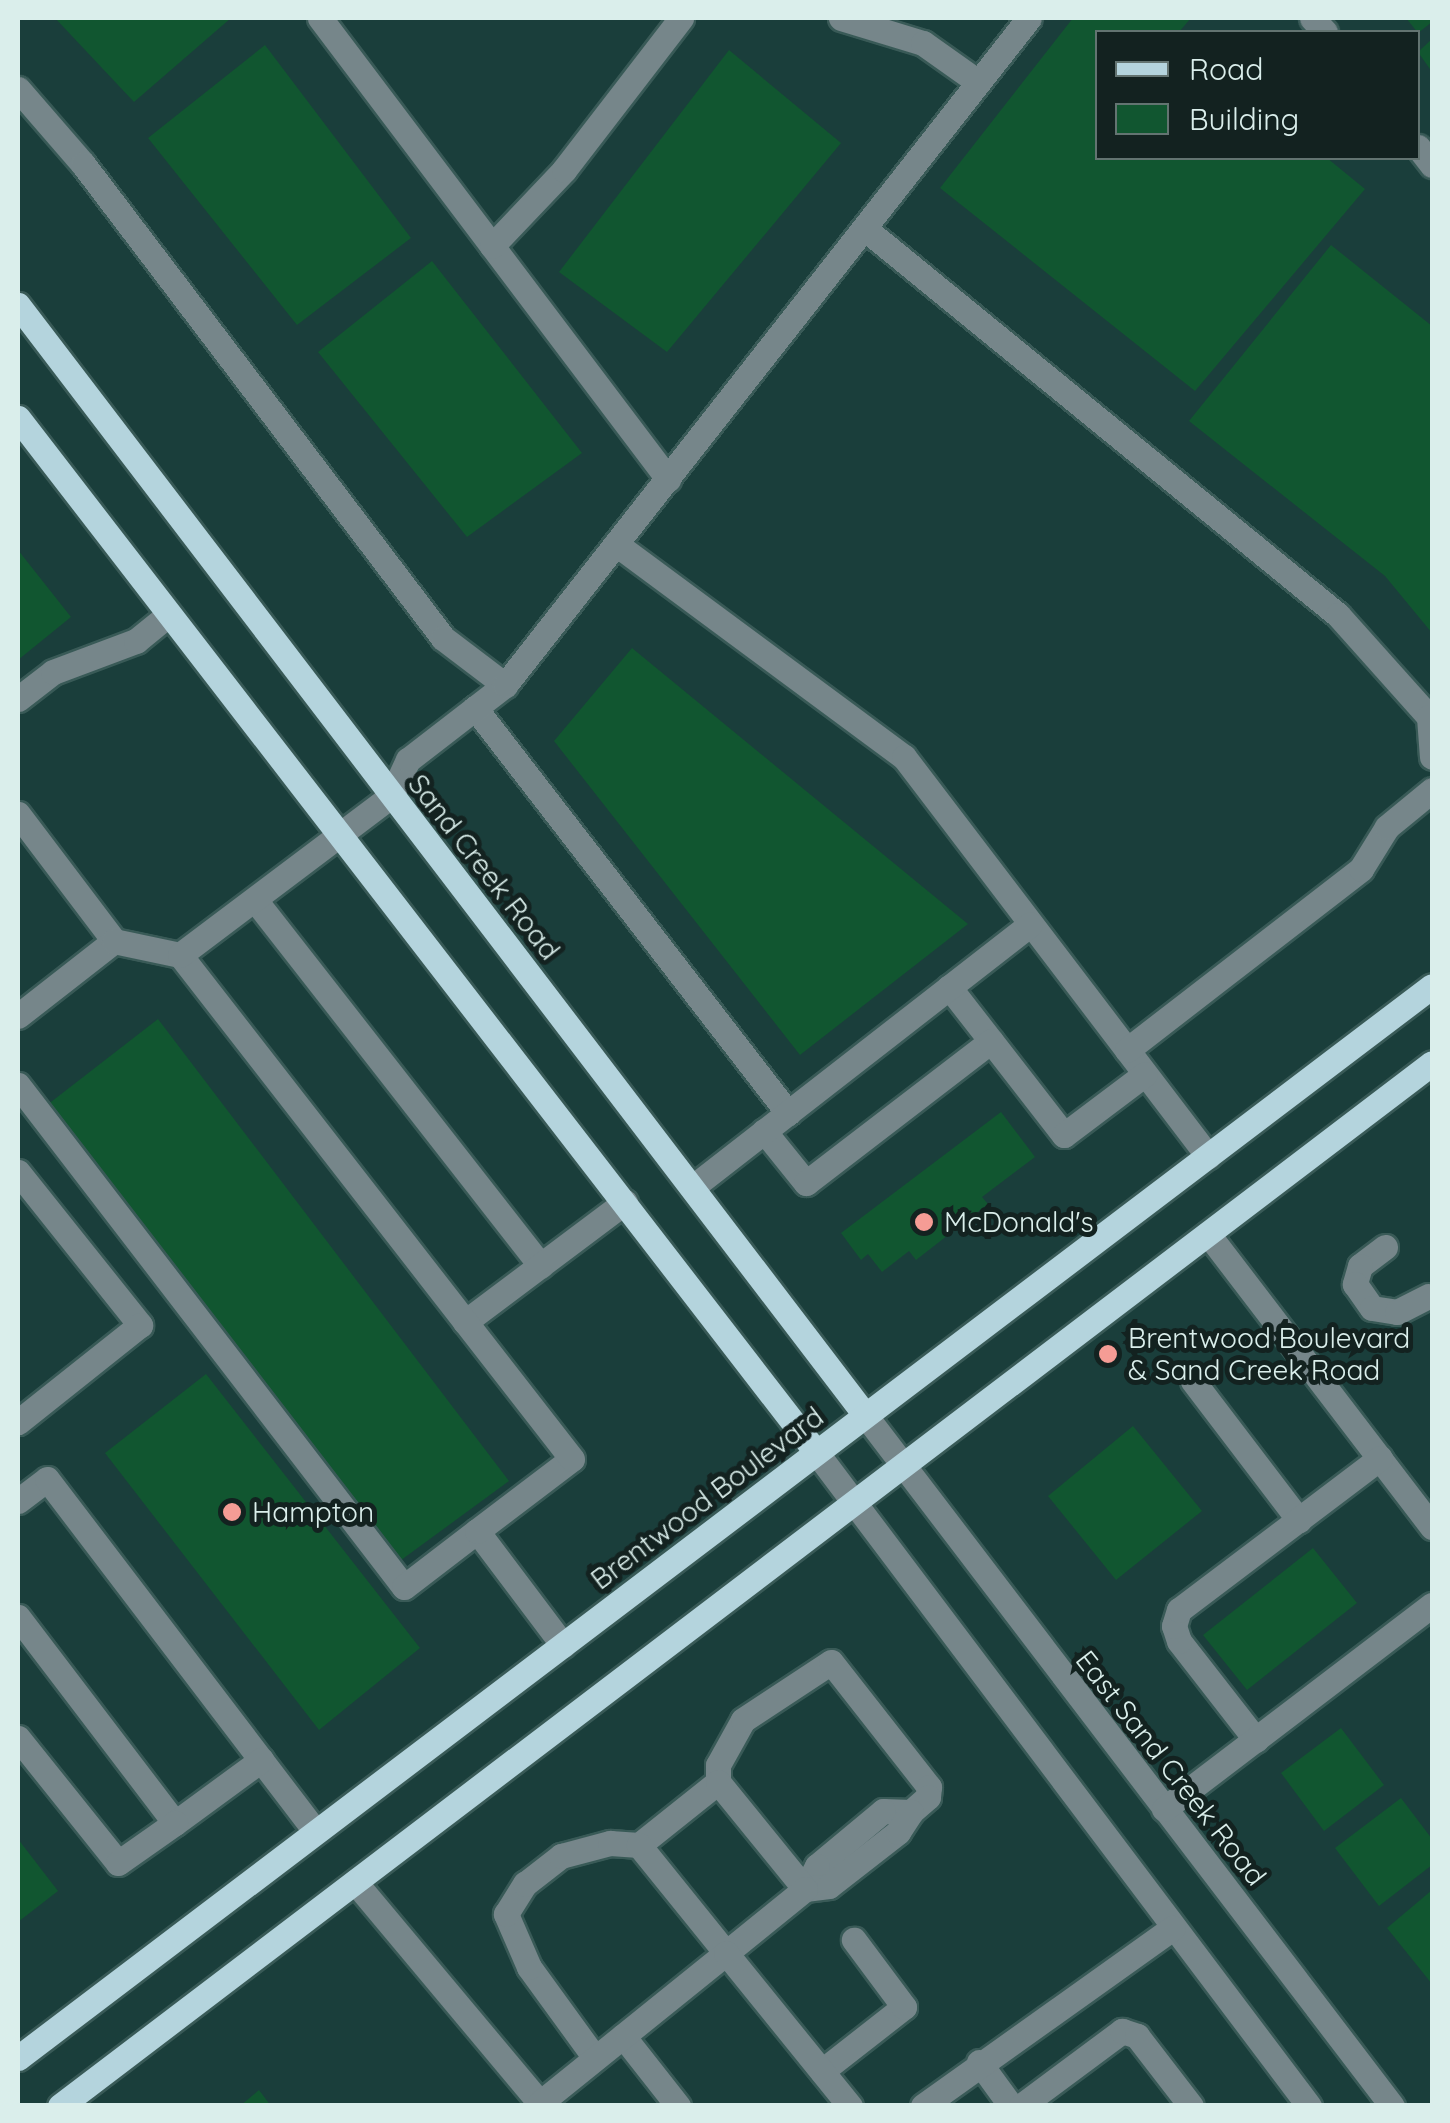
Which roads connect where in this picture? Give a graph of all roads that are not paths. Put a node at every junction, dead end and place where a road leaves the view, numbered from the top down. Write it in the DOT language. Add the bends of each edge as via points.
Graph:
graph roads {
  1 [pos="320,18"];
  2 [pos="681,18"];
  3 [pos="841,18"];
  4 [pos="1028,18"];
  5 [pos="978,82"];
  6 [pos="18,90"];
  7 [pos="864,228"];
  8 [pos="492,246"];
  9 [pos="18,306"];
  10 [pos="18,418"];
  11 [pos="668,479"];
  12 [pos="616,544"];
  13 [pos="168,614"];
  14 [pos="505,685"];
  15 [pos="18,699"];
  16 [pos="475,708"];
  17 [pos="1431,717"];
  18 [pos="1432,757"];
  19 [pos="1432,790"];
  20 [pos="391,796"];
  21 [pos="18,814"];
  22 [pos="340,838"];
  23 [pos="255,900"];
  24 [pos="1030,924"];
  25 [pos="114,941"];
  26 [pos="180,955"];
  27 [pos="1432,986"];
  28 [pos="949,987"];
  29 [pos="18,1016"];
  30 [pos="991,1041"];
  31 [pos="1127,1050"];
  32 [pos="1432,1063"];
  33 [pos="1145,1074"];
  34 [pos="18,1085"];
  35 [pos="788,1112"];
  36 [pos="764,1131"];
  37 [pos="1208,1156"];
  38 [pos="18,1172"];
  39 [pos="694,1186"];
  40 [pos="625,1202"];
  41 [pos="1208,1234"];
  42 [pos="1385,1247"];
  43 [pos="541,1266"];
  44 [pos="1431,1297"];
  45 [pos="466,1322"];
  46 [pos="1192,1381"];
  47 [pos="865,1415"];
  48 [pos="18,1422"];
  49 [pos="816,1452"];
  50 [pos="1380,1458"];
  51 [pos="902,1466"];
  52 [pos="18,1501"];
  53 [pos="853,1504"];
  54 [pos="1299,1520"];
  55 [pos="1432,1528"];
  56 [pos="477,1531"];
  57 [pos="1432,1605"];
  58 [pos="18,1617"];
  59 [pos="563,1645"];
  60 [pos="18,1738"];
  61 [pos="1256,1740"];
  62 [pos="262,1760"];
  63 [pos="718,1782"];
  64 [pos="1164,1809"];
  65 [pos="175,1823"];
  66 [pos="315,1832"];
  67 [pos="639,1845"];
  68 [pos="355,1882"];
  69 [pos="804,1889"];
  70 [pos="1174,1928"];
  71 [pos="854,1940"];
  72 [pos="726,1952"];
  73 [pos="623,2036"];
  74 [pos="18,2058"];
  75 [pos="595,2058"];
  76 [pos="979,2062"];
  77 [pos="822,2071"];
  78 [pos="541,2104"];
  79 [pos="60,2106"];
  80 [pos="678,2106"];
  81 [pos="850,2106"];
  82 [pos="923,2106"];
  83 [pos="1011,2106"];
  84 [pos="1021,2106"];
  85 [pos="1191,2106"];
  86 [pos="1309,2106"];
  87 [pos="1392,2106"];
  1 -- 8 [label="street"];
  2 -- 8 [label="street" via="564,170"];
  3 -- 5 [label="street" via="923,43"];
  4 -- 5 [label="street"];
  5 -- 7 [label="street"];
  6 -- 14 [label="street" via="78,158 443,638"];
  7 -- 11 [label="street"];
  7 -- 17 [label="street" via="1338,615"];
  8 -- 11 [label="street"];
  9 -- 20 [label="main road, Sand Creek Road"];
  10 -- 13 [label="main road"];
  11 -- 12 [label="street"];
  12 -- 14 [label="street"];
  12 -- 24 [label="street" via="904,757"];
  13 -- 15 [label="street" via="136,642 53,672"];
  13 -- 22 [label="main road"];
  14 -- 16 [label="street"];
  16 -- 20 [label="street" via="408,760"];
  16 -- 35 [label="street"];
  17 -- 18 [label="street"];
  19 -- 31 [label="street" via="1386,827 1361,869"];
  20 -- 22 [label="street"];
  20 -- 39 [label="main road, Sand Creek Road"];
  21 -- 25 [label="street"];
  22 -- 23 [label="street"];
  22 -- 40 [label="main road"];
  23 -- 26 [label="street"];
  23 -- 43 [label="street"];
  24 -- 28 [label="street"];
  24 -- 31 [label="street"];
  25 -- 26 [label="street"];
  25 -- 29 [label="street"];
  26 -- 45 [label="street"];
  27 -- 37 [label="main road, Brentwood Boulevard"];
  28 -- 30 [label="street"];
  28 -- 35 [label="street"];
  30 -- 33 [label="street" via="1064,1135"];
  30 -- 36 [label="street" via="806,1183"];
  31 -- 33 [label="street"];
  32 -- 41 [label="main road"];
  33 -- 37 [label="street"];
  34 -- 56 [label="street" via="404,1587"];
  35 -- 36 [label="street"];
  36 -- 39 [label="street"];
  37 -- 47 [label="main road, Brentwood Boulevard"];
  38 -- 48 [label="street" via="140,1325"];
  39 -- 47 [label="main road, Sand Creek Road"];
  40 -- 43 [label="street"];
  40 -- 49 [label="main road"];
  41 -- 50 [label="street"];
  41 -- 51 [label="main road"];
  42 -- 44 [label="street" via="1360,1266 1355,1284 1372,1308 1397,1312"];
  43 -- 45 [label="street"];
  45 -- 56 [label="street" via="572,1459"];
  46 -- 54 [label="street"];
  47 -- 49 [label="main road, Brentwood Boulevard"];
  47 -- 51 [label="street, Sand Creek Road"];
  49 -- 53 [label="street"];
  49 -- 59 [label="main road, Brentwood Boulevard"];
  50 -- 54 [label="street"];
  50 -- 55 [label="street"];
  51 -- 53 [label="main road"];
  51 -- 64 [label="street, East Sand Creek Road"];
  52 -- 62 [label="street" via="46,1479"];
  53 -- 68 [label="main road"];
  53 -- 70 [label="street"];
  54 -- 61 [label="street" via="1179,1610 1174,1626"];
  56 -- 59 [label="street"];
  57 -- 61 [label="street"];
  58 -- 65 [label="street"];
  59 -- 66 [label="main road, Brentwood Boulevard"];
  60 -- 65 [label="street" via="118,1863"];
  61 -- 64 [label="street"];
  62 -- 65 [label="street"];
  62 -- 66 [label="street"];
  63 -- 67 [label="street"];
  63 -- 69 [label="street"];
  63 -- 69 [label="street" via="718,1764 743,1720 831,1662 929,1786 928,1797 898,1832 829,1886"];
  64 -- 87 [label="street, East Sand Creek Road"];
  66 -- 74 [label="main road, Brentwood Boulevard"];
  67 -- 72 [label="street"];
  67 -- 75 [label="street" via="610,1843 561,1856 525,1884 506,1914 529,1967"];
  68 -- 78 [label="street"];
  68 -- 79 [label="main road"];
  69 -- 72 [label="street"];
  70 -- 76 [label="street"];
  70 -- 86 [label="street"];
  71 -- 77 [label="street" via="904,2007"];
  72 -- 73 [label="street"];
  72 -- 77 [label="street"];
  73 -- 75 [label="street"];
  73 -- 80 [label="street"];
  75 -- 78 [label="street"];
  76 -- 82 [label="street"];
  76 -- 83 [label="street"];
  77 -- 81 [label="street"];
  84 -- 85 [label="street" via="1122,2031 1138,2036"];
}
